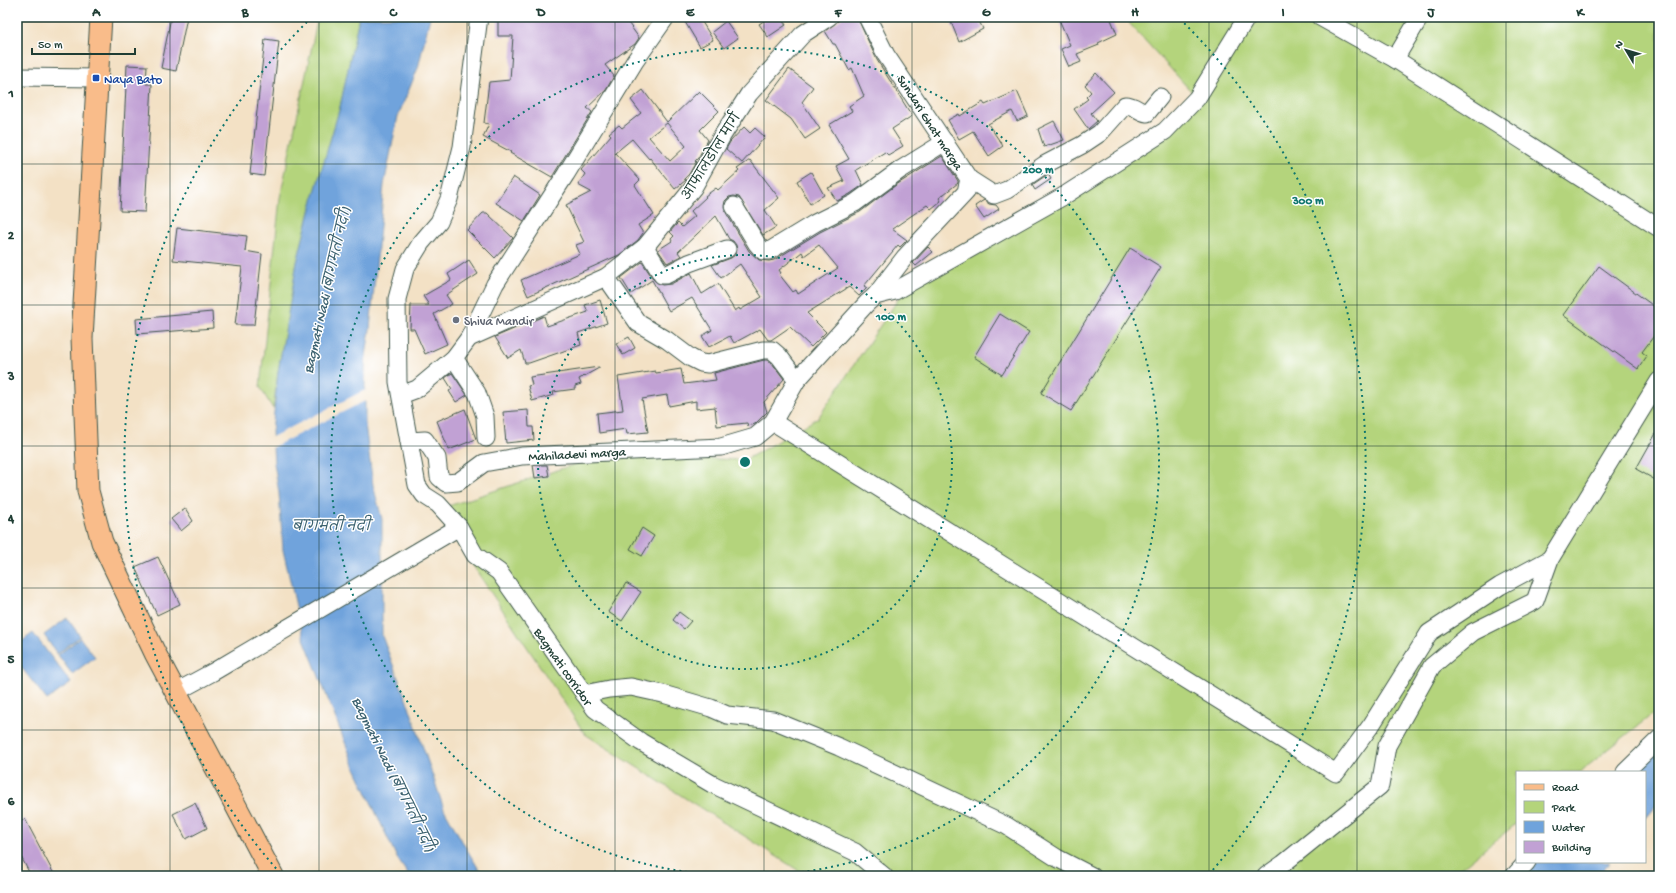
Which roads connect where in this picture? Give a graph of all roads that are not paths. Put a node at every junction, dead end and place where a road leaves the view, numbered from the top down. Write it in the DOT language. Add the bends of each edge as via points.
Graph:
graph roads {
  1 [pos="101,17"];
  2 [pos="479,17"];
  3 [pos="666,17"];
  4 [pos="830,17"];
  5 [pos="868,17"];
  6 [pos="1247,17"];
  7 [pos="1320,17"];
  8 [pos="1420,17"];
  9 [pos="1394,59"];
  10 [pos="17,77"];
  11 [pos="96,78"];
  12 [pos="1160,97"];
  13 [pos="944,142"];
  14 [pos="969,179"];
  15 [pos="734,206"];
  16 [pos="1659,228"];
  17 [pos="645,247"];
  18 [pos="727,249"];
  19 [pos="606,277"];
  20 [pos="875,296"];
  21 [pos="470,338"];
  22 [pos="454,358"];
  23 [pos="798,380"];
  24 [pos="1659,381"];
  25 [pos="399,388"];
  26 [pos="773,422"];
  27 [pos="486,438"];
  28 [pos="410,441"];
  29 [pos="459,527"];
  30 [pos="1550,559"];
  31 [pos="176,692"];
  32 [pos="584,694"];
  33 [pos="1659,739"];
  34 [pos="1626,771"];
  35 [pos="1526,863"];
  36 [pos="273,876"];
  37 [pos="884,876"];
  38 [pos="1092,876"];
  39 [pos="1266,876"];
  40 [pos="1514,876"];
  1 -- 11 [label="main road"];
  2 -- 25 [label="street, Bagmati corridor" via="462,146 449,199 438,222 405,269 397,299"];
  3 -- 21 [label="street" via="635,61 495,284"];
  4 -- 17 [label="street, आफालडोल मार्ग" via="803,34 749,94 693,188"];
  5 -- 13 [label="street, Sundari Ghat marga" via="886,54"];
  6 -- 20 [label="street" via="1197,98 1165,131 1062,197 895,291"];
  7 -- 9 [label="street"];
  8 -- 9 [label="street"];
  9 -- 16 [label="street"];
  10 -- 11 [label="street"];
  11 -- 31 [label="main road" via="82,338 88,491 102,542"];
  12 -- 14 [label="street" via="1147,113 1132,105 1125,105 1100,133 1007,190 994,195"];
  13 -- 14 [label="street, Sundari Ghat marga"];
  13 -- 15 [label="street" via="855,203 769,251 763,251 757,244"];
  14 -- 20 [label="street, Sundari Ghat marga" via="966,192 905,257"];
  17 -- 18 [label="street" via="662,275"];
  17 -- 19 [label="street, आफालडोल मार्ग"];
  19 -- 21 [label="street, आफालडोल मार्ग"];
  19 -- 23 [label="street" via="638,323 701,363 708,364 772,350"];
  20 -- 23 [label="street, Sundari Ghat marga"];
  21 -- 22 [label="street, आफालडोल मार्ग"];
  22 -- 25 [label="street, आफालडोल मार्ग" via="417,389"];
  22 -- 27 [label="street" via="477,393 485,416"];
  23 -- 26 [label="street, Sundari Ghat marga"];
  24 -- 30 [label="street"];
  25 -- 28 [label="street, Bagmati corridor"];
  26 -- 28 [label="street, Mahiladevi marga" via="755,437 721,446 522,456 484,463 458,482 446,483 439,477 437,458 425,440"];
  26 -- 30 [label="street" via="1336,773 1372,724 1429,633 1500,586"];
  28 -- 29 [label="street, Bagmati corridor" via="417,485 424,495 438,504"];
  29 -- 31 [label="street"];
  29 -- 32 [label="street, Bagmati corridor" via="475,555 499,572"];
  30 -- 39 [label="street" via="1536,601 1473,632 1432,666 1386,746 1380,786"];
  31 -- 36 [label="main road"];
  32 -- 37 [label="street, Bagmati corridor" via="595,709 641,742 712,784 855,852"];
  32 -- 38 [label="street" via="609,688 631,687 711,708 727,715 773,720 838,747 1007,826 1057,858"];
  33 -- 34 [label="street"];
  35 -- 40 [label="street"];
}
